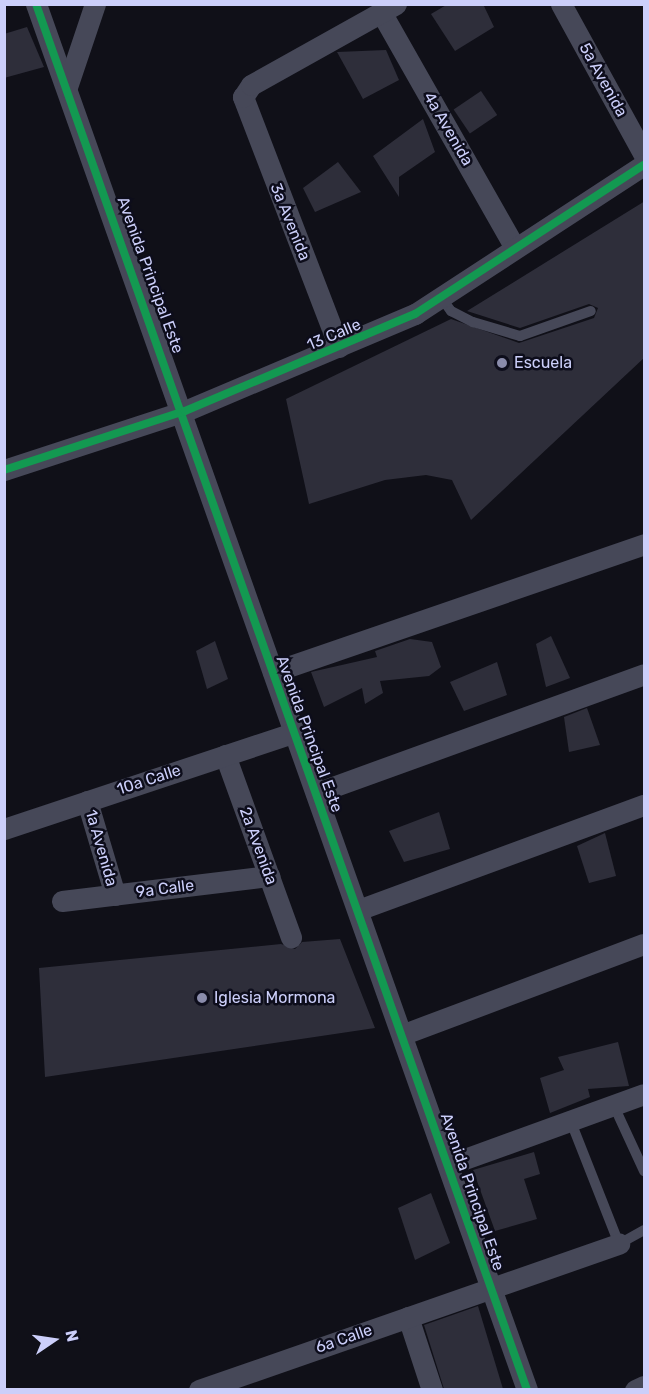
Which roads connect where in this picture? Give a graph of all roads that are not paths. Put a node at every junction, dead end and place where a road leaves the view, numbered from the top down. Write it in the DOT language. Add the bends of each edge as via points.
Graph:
graph roads {
  1 [pos="36,4"];
  2 [pos="94,4"];
  3 [pos="561,4"];
  4 [pos="388,8"];
  5 [pos="67,87"];
  6 [pos="645,155"];
  7 [pos="645,165"];
  8 [pos="514,246"];
  9 [pos="443,300"];
  10 [pos="591,311"];
  11 [pos="339,347"];
  12 [pos="184,411"];
  13 [pos="4,470"];
  14 [pos="645,544"];
  15 [pos="273,672"];
  16 [pos="645,674"];
  17 [pos="294,732"];
  18 [pos="225,755"];
  19 [pos="316,793"];
  20 [pos="87,801"];
  21 [pos="645,804"];
  22 [pos="4,829"];
  23 [pos="269,876"];
  24 [pos="115,895"];
  25 [pos="62,901"];
  26 [pos="358,910"];
  27 [pos="291,937"];
  28 [pos="645,944"];
  29 [pos="404,1034"];
  30 [pos="645,1094"];
  31 [pos="614,1106"];
  32 [pos="571,1122"];
  33 [pos="448,1166"];
  34 [pos="645,1171"];
  35 [pos="645,1230"];
  36 [pos="619,1244"];
  37 [pos="490,1288"];
  38 [pos="408,1317"];
  39 [pos="645,1386"];
  40 [pos="199,1389"];
  41 [pos="432,1389"];
  42 [pos="527,1389"];
  43 [pos="634,1389"];
  1 -- 5 [label="street, Avenida Principal Este"];
  2 -- 5 [label="street"];
  3 -- 6 [label="street, 5a Avenida"];
  4 -- 8 [label="street, 4a Avenida"];
  4 -- 11 [label="street, 3a Avenida" via="251,85 243,97"];
  5 -- 12 [label="street, Avenida Principal Este"];
  7 -- 8 [label="street, 13 Calle"];
  8 -- 9 [label="street, 13 Calle"];
  9 -- 10 [label="lane" via="451,311 473,322 520,336"];
  9 -- 11 [label="street, 13 Calle"];
  11 -- 12 [label="street, 13 Calle"];
  12 -- 13 [label="street, 13 Calle"];
  12 -- 15 [label="street, Avenida Principal Este"];
  14 -- 15 [label="street"];
  15 -- 17 [label="street, Avenida Principal Este"];
  16 -- 19 [label="street"];
  17 -- 18 [label="street, 10a Calle"];
  17 -- 19 [label="street, Avenida Principal Este"];
  18 -- 20 [label="street, 10a Calle"];
  18 -- 23 [label="street, 2a Avenida"];
  19 -- 26 [label="street, Avenida Principal Este"];
  20 -- 22 [label="street, 10a Calle"];
  20 -- 24 [label="street, 1a Avenida"];
  21 -- 26 [label="street"];
  23 -- 24 [label="street, 9a Calle"];
  23 -- 27 [label="street, 2a Avenida"];
  24 -- 25 [label="street, 9a Calle"];
  26 -- 29 [label="street, Avenida Principal Este"];
  28 -- 29 [label="street"];
  29 -- 33 [label="street, Avenida Principal Este"];
  30 -- 31 [label="street"];
  31 -- 32 [label="street"];
  31 -- 34 [label="lane"];
  32 -- 33 [label="street"];
  32 -- 36 [label="lane"];
  33 -- 37 [label="street, Avenida Principal Este"];
  35 -- 36 [label="lane"];
  36 -- 37 [label="street, 6a Calle"];
  37 -- 38 [label="street, 6a Calle"];
  37 -- 42 [label="street, Avenida Principal Este"];
  38 -- 40 [label="street, 6a Calle"];
  38 -- 41 [label="street"];
  39 -- 43 [label="street"];
}
